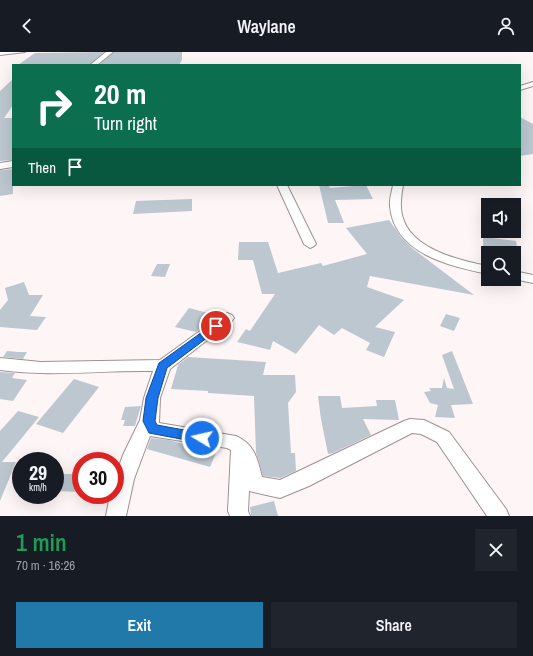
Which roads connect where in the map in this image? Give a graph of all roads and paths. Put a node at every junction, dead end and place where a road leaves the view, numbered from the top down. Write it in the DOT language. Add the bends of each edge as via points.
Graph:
graph roads {
  1 [pos="22,52"];
  2 [pos="110,52"];
  3 [pos="0,53"];
  4 [pos="11,53"];
  5 [pos="4,60"];
  6 [pos="94,64"];
  7 [pos="533,84"];
  8 [pos="521,88"];
  9 [pos="12,164"];
  10 [pos="0,166"];
  11 [pos="282,186"];
  12 [pos="398,186"];
  13 [pos="310,244"];
  14 [pos="481,269"];
  15 [pos="521,276"];
  16 [pos="533,279"];
  17 [pos="227,318"];
  18 [pos="0,364"];
  19 [pos="163,366"];
  20 [pos="149,421"];
  21 [pos="241,446"];
  22 [pos="116,516"];
  23 [pos="240,516"];
  24 [pos="499,516"];
  1 -- 4 [label="street"];
  2 -- 6 [label="street"];
  3 -- 4 [label="street"];
  4 -- 5 [label="street"];
  7 -- 8 [label="street"];
  9 -- 10 [label="street"];
  11 -- 13 [label="street"];
  12 -- 14 [label="street" via="394,210 400,226 412,241 428,252 460,265"];
  15 -- 16 [label="street"];
  17 -- 19 [label="street"];
  18 -- 19 [label="street" via="53,369 141,364"];
  19 -- 20 [label="street" via="152,398"];
  20 -- 21 [label="street" via="153,430 230,441"];
  20 -- 22 [label="street" via="127,466"];
  21 -- 23 [label="street" via="238,511"];
  21 -- 24 [label="street" via="247,453 255,485 280,489 410,426 424,427 443,437"];
}
